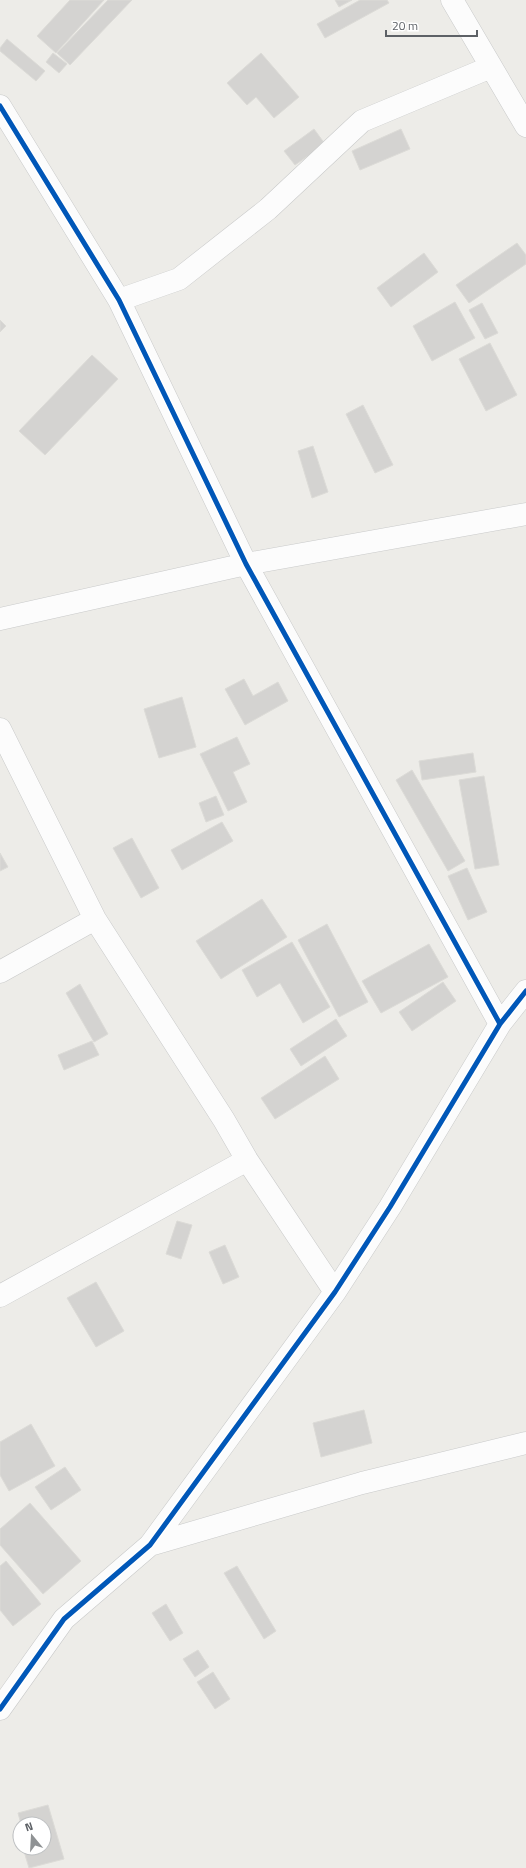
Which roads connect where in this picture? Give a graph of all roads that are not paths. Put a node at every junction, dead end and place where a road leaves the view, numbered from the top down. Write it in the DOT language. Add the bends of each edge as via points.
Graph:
graph roads {
  1 [pos="452,0"];
  2 [pos="491,67"];
  3 [pos="0,106"];
  4 [pos="526,126"];
  5 [pos="119,300"];
  6 [pos="526,514"];
  7 [pos="246,564"];
  8 [pos="0,619"];
  9 [pos="0,729"];
  10 [pos="95,919"];
  11 [pos="0,972"];
  12 [pos="526,991"];
  13 [pos="500,1024"];
  14 [pos="247,1160"];
  15 [pos="335,1292"];
  16 [pos="0,1296"];
  17 [pos="526,1443"];
  18 [pos="150,1545"];
  19 [pos="0,1709"];
  1 -- 2 [label="street"];
  2 -- 4 [label="street"];
  2 -- 5 [label="street" via="362,121 268,209 179,279"];
  3 -- 5 [label="street"];
  5 -- 7 [label="street"];
  6 -- 7 [label="street"];
  7 -- 8 [label="street"];
  7 -- 13 [label="street"];
  9 -- 10 [label="street"];
  10 -- 11 [label="street"];
  10 -- 14 [label="street"];
  12 -- 13 [label="street"];
  13 -- 15 [label="street" via="390,1207"];
  14 -- 15 [label="street"];
  14 -- 16 [label="street"];
  15 -- 18 [label="street"];
  17 -- 18 [label="street" via="362,1483"];
  18 -- 19 [label="street" via="64,1620"];
}
